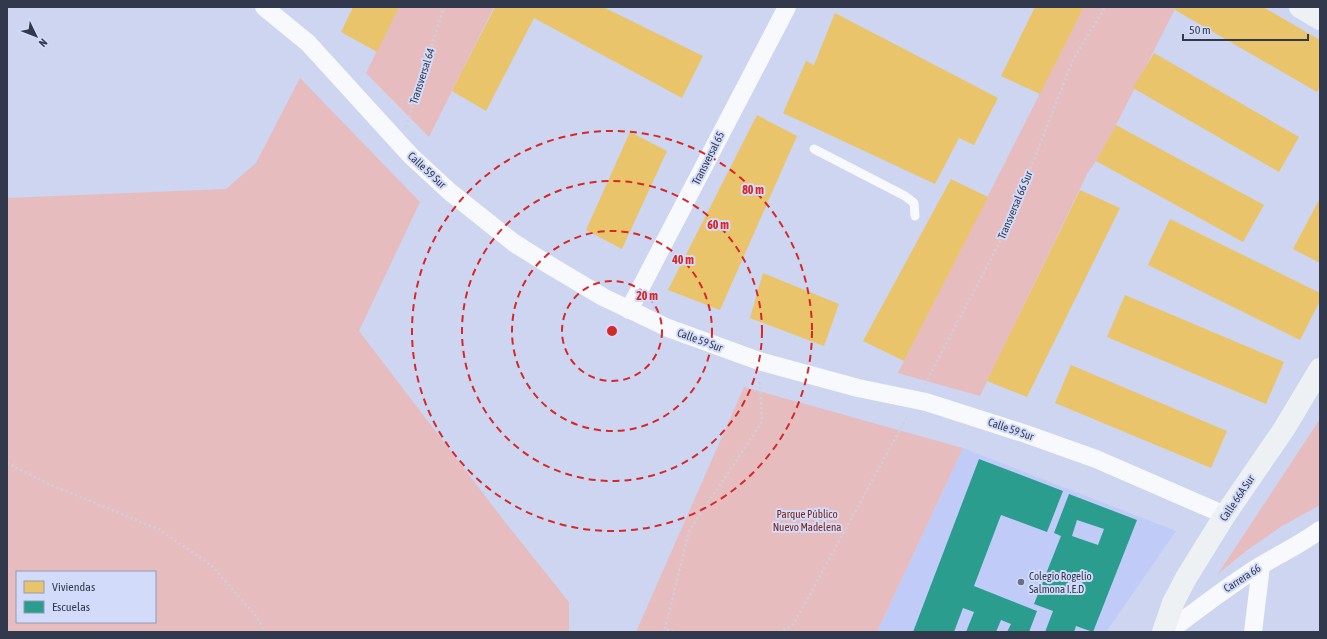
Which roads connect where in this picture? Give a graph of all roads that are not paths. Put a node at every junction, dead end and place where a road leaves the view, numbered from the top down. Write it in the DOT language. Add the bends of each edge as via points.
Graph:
graph roads {
  1 [pos="264,7"];
  2 [pos="787,7"];
  3 [pos="1300,7"];
  4 [pos="1320,19"];
  5 [pos="814,149"];
  6 [pos="915,216"];
  7 [pos="630,310"];
  8 [pos="1320,369"];
  9 [pos="1225,515"];
  10 [pos="1320,530"];
  11 [pos="1261,566"];
  12 [pos="1163,632"];
  13 [pos="1168,632"];
  14 [pos="1253,632"];
  1 -- 7 [label="street, Calle 59 Sur" via="308,43 401,144 476,214 546,263"];
  2 -- 7 [label="street, Transversal 65"];
  3 -- 4 [label="street"];
  5 -- 6 [label="lane" via="906,196 914,203"];
  7 -- 9 [label="street, Calle 59 Sur" via="668,328 759,361 917,400 1019,431 1096,460"];
  8 -- 9 [label="street, Calle 66A Sur" via="1284,429"];
  9 -- 12 [label="street, Calle 66A Sur" via="1179,590"];
  10 -- 11 [label="street, Carrera 66"];
  11 -- 13 [label="street, Carrera 66" via="1216,595"];
  11 -- 14 [label="street"];
}
